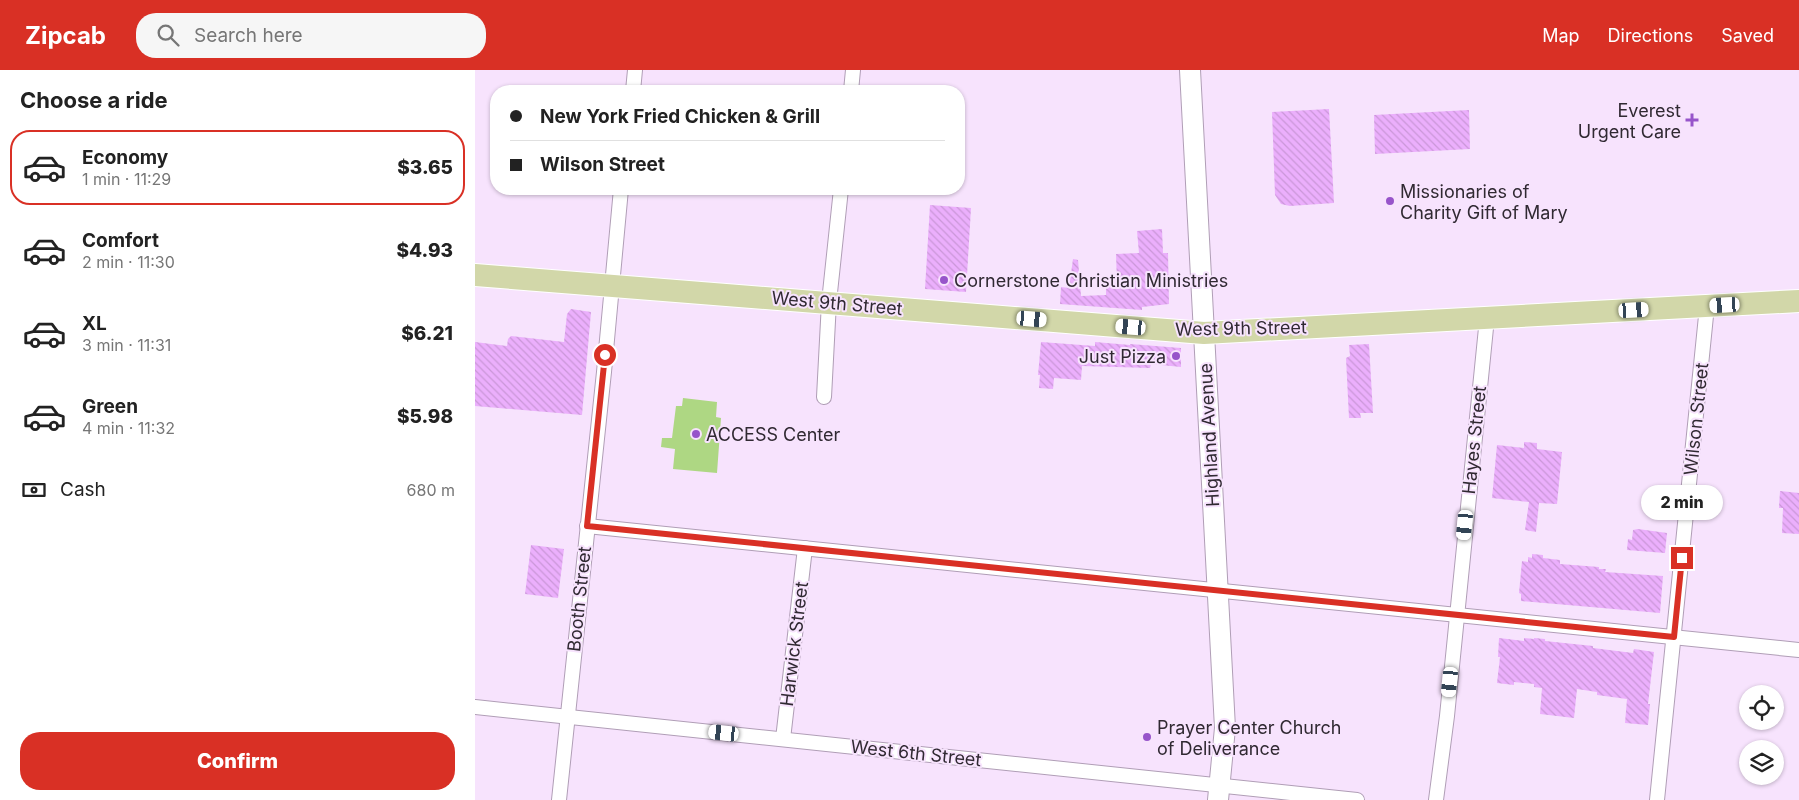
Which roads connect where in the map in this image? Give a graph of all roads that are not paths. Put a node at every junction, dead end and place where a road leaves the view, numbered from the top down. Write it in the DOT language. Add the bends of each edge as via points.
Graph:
graph roads {
  1 [pos="635,70"];
  2 [pos="853,70"];
  3 [pos="1191,70"];
  4 [pos="634,85"];
  5 [pos="852,85"];
  6 [pos="620,195"];
  7 [pos="840,195"];
  8 [pos="475,275"];
  9 [pos="612,286"];
  10 [pos="1799,301"];
  11 [pos="829,302"];
  12 [pos="1707,306"];
  13 [pos="1487,318"];
  14 [pos="1204,333"];
  15 [pos="824,397"];
  16 [pos="587,526"];
  17 [pos="805,548"];
  18 [pos="1217,590"];
  19 [pos="1456,615"];
  20 [pos="1674,637"];
  21 [pos="1799,650"];
  22 [pos="475,707"];
  23 [pos="567,716"];
  24 [pos="783,739"];
  25 [pos="1219,793"];
  26 [pos="559,800"];
  27 [pos="1357,800"];
  28 [pos="1436,800"];
  29 [pos="1657,800"];
  1 -- 4 [label="street"];
  2 -- 5 [label="street"];
  3 -- 14 [label="main road, Highland Avenue"];
  6 -- 9 [label="street, Booth Street"];
  7 -- 11 [label="street"];
  8 -- 9 [label="main road, West 9th Street"];
  9 -- 11 [label="main road, West 9th Street"];
  9 -- 16 [label="street, Booth Street"];
  10 -- 12 [label="main road, West 9th Street"];
  11 -- 14 [label="main road, West 9th Street"];
  11 -- 15 [label="street"];
  12 -- 13 [label="main road, West 9th Street"];
  12 -- 20 [label="street, Wilson Street"];
  13 -- 14 [label="main road, West 9th Street"];
  13 -- 19 [label="street, Hayes Street"];
  14 -- 18 [label="main road, Highland Avenue"];
  16 -- 17 [label="street"];
  16 -- 23 [label="street, Booth Street"];
  17 -- 18 [label="street"];
  17 -- 24 [label="street, Harwick Street"];
  18 -- 19 [label="street"];
  18 -- 25 [label="main road, Highland Avenue" via="1225,728"];
  19 -- 20 [label="street"];
  19 -- 28 [label="street, Hayes Street"];
  20 -- 21 [label="street"];
  20 -- 29 [label="street, Wilson Street"];
  22 -- 23 [label="street, West 6th Street"];
  23 -- 24 [label="street, West 6th Street"];
  23 -- 26 [label="street, Booth Street"];
  24 -- 25 [label="street, West 6th Street"];
  25 -- 27 [label="street, West 6th Street"];
}
